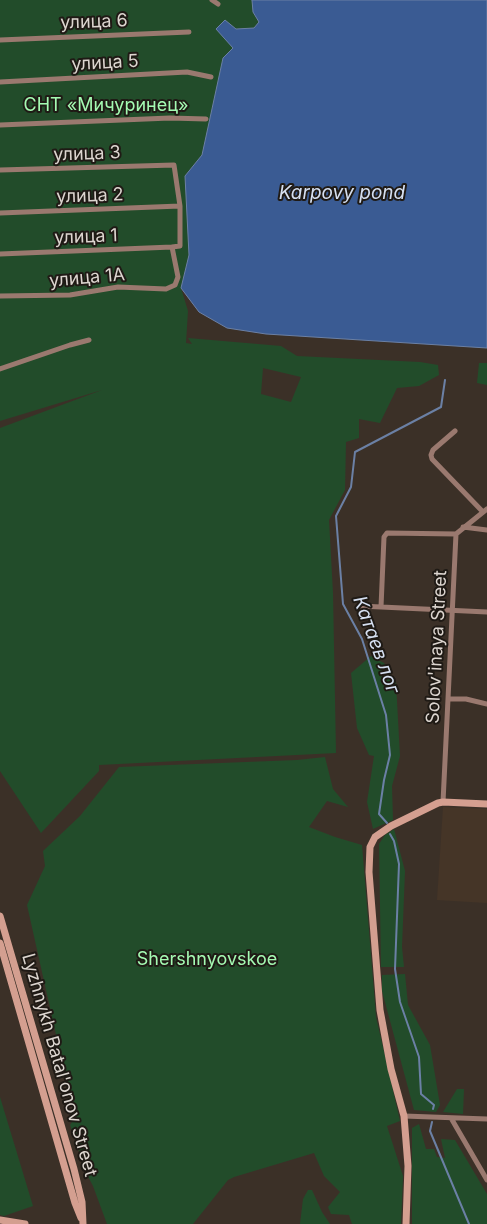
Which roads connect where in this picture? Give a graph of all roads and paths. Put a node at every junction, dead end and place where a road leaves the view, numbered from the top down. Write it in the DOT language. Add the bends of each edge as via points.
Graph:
graph roads {
  1 [pos="212,0"];
  2 [pos="218,4"];
  3 [pos="189,32"];
  4 [pos="0,40"];
  5 [pos="211,77"];
  6 [pos="0,82"];
  7 [pos="206,119"];
  8 [pos="0,125"];
  9 [pos="0,170"];
  10 [pos="180,206"];
  11 [pos="0,212"];
  12 [pos="172,247"];
  13 [pos="0,254"];
  14 [pos="0,296"];
  15 [pos="88,340"];
  16 [pos="0,369"];
  17 [pos="455,431"];
  18 [pos="485,510"];
  19 [pos="463,527"];
  20 [pos="487,530"];
  21 [pos="456,534"];
  22 [pos="360,606"];
  23 [pos="381,606"];
  24 [pos="453,610"];
  25 [pos="487,612"];
  26 [pos="448,699"];
  27 [pos="487,704"];
  28 [pos="443,802"];
  29 [pos="487,804"];
  30 [pos="0,916"];
  31 [pos="0,943"];
  32 [pos="404,1116"];
  33 [pos="451,1118"];
  34 [pos="487,1119"];
  35 [pos="487,1180"];
  36 [pos="4,1222"];
  37 [pos="25,1224"];
  38 [pos="83,1224"];
  39 [pos="406,1224"];
  1 -- 2 [label="street"];
  3 -- 4 [label="street, улица 6"];
  5 -- 6 [label="street, улица 5" via="186,72"];
  7 -- 8 [label="street"];
  9 -- 10 [label="street, улица 3" via="174,165"];
  10 -- 11 [label="street, улица 2"];
  10 -- 12 [label="street" via="180,246"];
  12 -- 13 [label="street, улица 1"];
  12 -- 14 [label="street, улица 1А" via="178,277 175,285 166,290 118,287 70,294"];
  15 -- 16 [label="street"];
  17 -- 18 [label="street" via="433,450 431,456"];
  18 -- 19 [label="street"];
  19 -- 20 [label="street"];
  19 -- 21 [label="street"];
  21 -- 23 [label="street" via="386,533"];
  21 -- 24 [label="street, Solov'inaya Street"];
  22 -- 23 [label="street"];
  23 -- 24 [label="street"];
  24 -- 25 [label="street"];
  24 -- 26 [label="street, Solov'inaya Street"];
  26 -- 27 [label="street"];
  26 -- 28 [label="street, Solov'inaya Street"];
  28 -- 29 [label="main road"];
  28 -- 32 [label="main road" via="382,832 372,842 368,855 380,1010"];
  30 -- 38 [label="main road, Lyzhnykh Batal'onov Street" via="76,1177"];
  31 -- 38 [label="main road, Lyzhnykh Batal'onov Street"];
  32 -- 33 [label="street"];
  32 -- 39 [label="main road" via="408,1166"];
  33 -- 34 [label="street"];
  33 -- 35 [label="street"];
  36 -- 37 [label="main road"];
}
